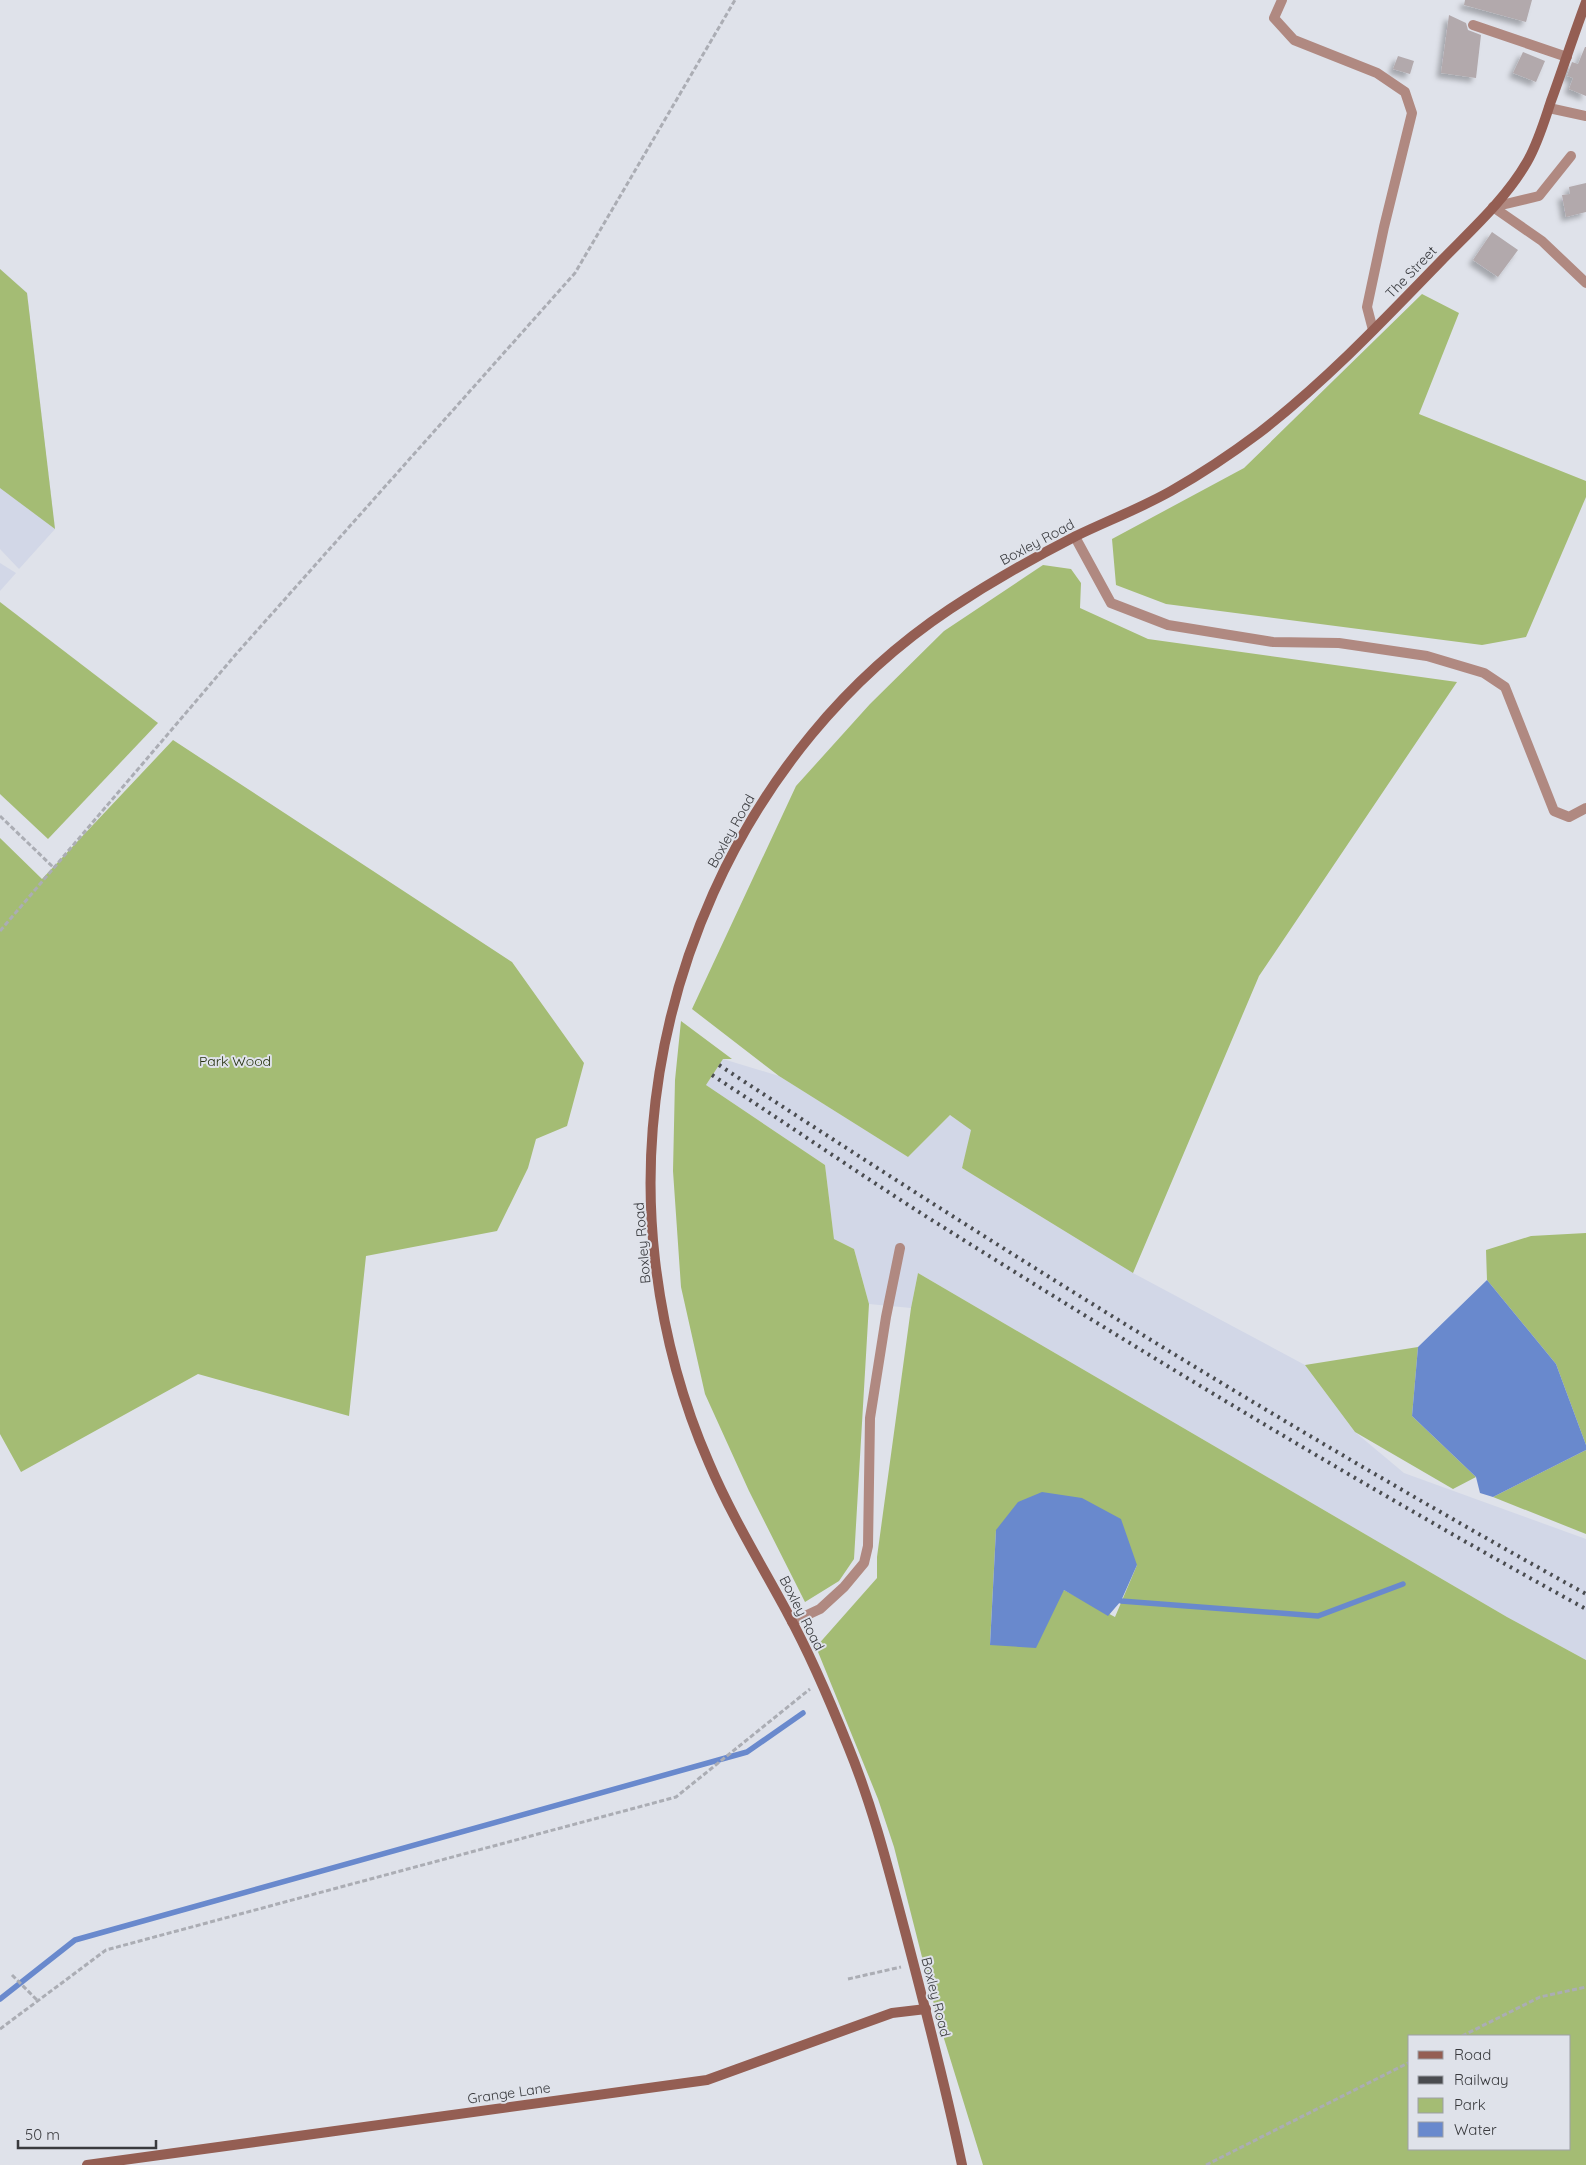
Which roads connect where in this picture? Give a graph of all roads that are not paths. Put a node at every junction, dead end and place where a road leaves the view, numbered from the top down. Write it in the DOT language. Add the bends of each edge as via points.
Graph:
graph roads {
  1 [pos="1282,0"];
  2 [pos="1586,2"];
  3 [pos="1473,25"];
  4 [pos="1566,58"];
  5 [pos="1549,108"];
  6 [pos="1586,116"];
  7 [pos="1571,156"];
  8 [pos="1493,207"];
  9 [pos="1586,284"];
  10 [pos="1373,330"];
  11 [pos="1168,493"];
  12 [pos="1075,537"];
  13 [pos="1586,808"];
  14 [pos="900,1248"];
  15 [pos="792,1622"];
  16 [pos="926,2009"];
  17 [pos="87,2165"];
  18 [pos="962,2165"];
  1 -- 10 [label="lane" via="1274,18 1294,40 1377,73 1405,92 1412,113 1367,307"];
  2 -- 4 [label="street, The Street"];
  3 -- 4 [label="lane"];
  4 -- 5 [label="street, The Street"];
  5 -- 6 [label="lane"];
  5 -- 8 [label="street, The Street" via="1525,166"];
  7 -- 8 [label="lane" via="1539,196"];
  8 -- 9 [label="lane" via="1542,241"];
  8 -- 10 [label="street, The Street"];
  10 -- 11 [label="street, The Street" via="1261,431"];
  11 -- 12 [label="street, Boxley Road"];
  12 -- 13 [label="lane" via="1111,603 1168,625 1273,642 1339,643 1428,656 1484,673 1505,687 1554,811 1569,817"];
  12 -- 15 [label="street, Boxley Road" via="1017,568 917,633 873,669 812,733 768,794 727,864 678,984 664,1047 654,1124 651,1187 654,1255 662,1304 681,1384 706,1457"];
  14 -- 15 [label="lane" via="870,1418 868,1546 864,1563 825,1605"];
  15 -- 16 [label="street, Boxley Road" via="850,1749 878,1827"];
  16 -- 17 [label="street, Grange Lane" via="892,2013 707,2080"];
  16 -- 18 [label="street, Boxley Road"];
}
